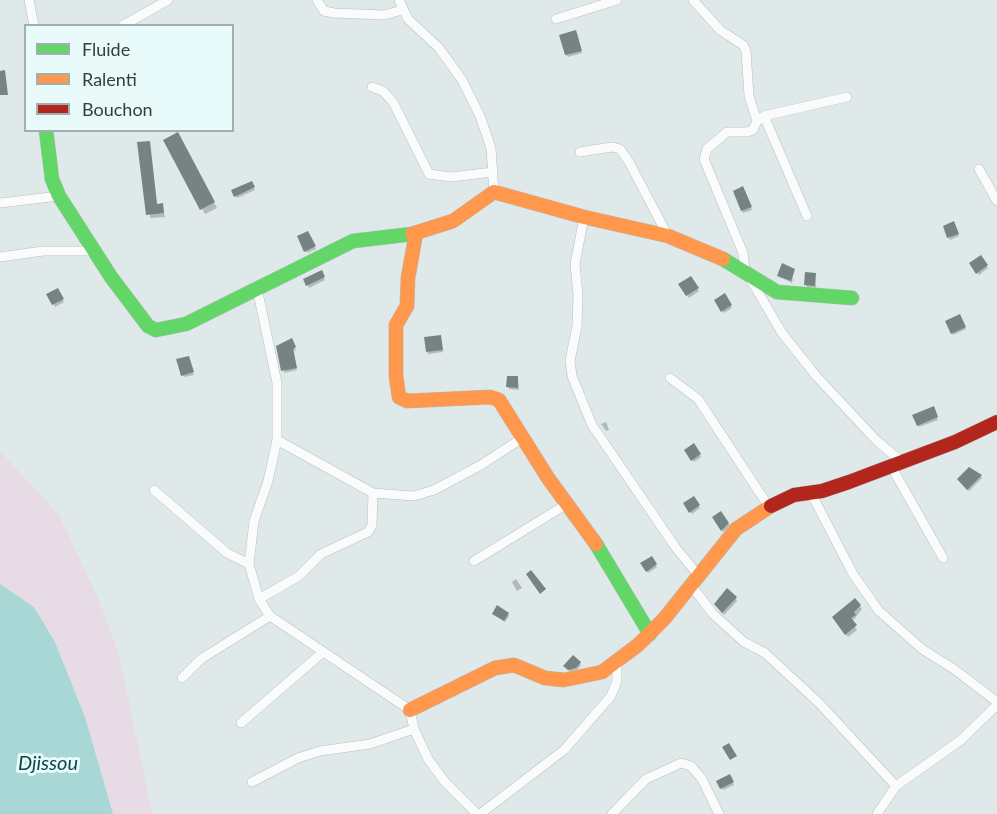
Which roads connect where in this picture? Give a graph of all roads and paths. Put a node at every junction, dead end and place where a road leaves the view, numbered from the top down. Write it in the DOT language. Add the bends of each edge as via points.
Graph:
graph roads {
  1 [pos="29,0"];
  2 [pos="168,0"];
  3 [pos="317,0"];
  4 [pos="618,0"];
  5 [pos="693,0"];
  6 [pos="402,3"];
  7 [pos="556,19"];
  8 [pos="33,24"];
  9 [pos="126,24"];
  10 [pos="372,87"];
  11 [pos="847,97"];
  12 [pos="760,118"];
  13 [pos="46,132"];
  14 [pos="580,152"];
  15 [pos="979,169"];
  16 [pos="493,172"];
  17 [pos="494,192"];
  18 [pos="59,196"];
  19 [pos="997,201"];
  20 [pos="0,203"];
  21 [pos="807,216"];
  22 [pos="584,217"];
  23 [pos="416,233"];
  24 [pos="668,236"];
  25 [pos="92,251"];
  26 [pos="0,257"];
  27 [pos="745,270"];
  28 [pos="257,288"];
  29 [pos="852,298"];
  30 [pos="670,378"];
  31 [pos="997,422"];
  32 [pos="524,437"];
  33 [pos="277,440"];
  34 [pos="896,464"];
  35 [pos="154,490"];
  36 [pos="372,493"];
  37 [pos="811,493"];
  38 [pos="567,504"];
  39 [pos="769,507"];
  40 [pos="942,558"];
  41 [pos="474,561"];
  42 [pos="249,564"];
  43 [pos="694,580"];
  44 [pos="259,599"];
  45 [pos="270,616"];
  46 [pos="650,634"];
  47 [pos="322,653"];
  48 [pos="617,662"];
  49 [pos="182,678"];
  50 [pos="997,704"];
  51 [pos="410,710"];
  52 [pos="241,723"];
  53 [pos="414,729"];
  54 [pos="252,782"];
  55 [pos="896,786"];
  56 [pos="478,814"];
  57 [pos="612,814"];
  58 [pos="719,814"];
  59 [pos="877,814"];
  1 -- 8 [label="street"];
  2 -- 9 [label="street"];
  3 -- 6 [label="street" via="324,11 384,15"];
  4 -- 7 [label="street"];
  5 -- 12 [label="street" via="720,30 743,45 749,96"];
  6 -- 16 [label="street" via="408,19 440,48 462,80 491,148"];
  10 -- 16 [label="street" via="383,91 393,102 429,174 451,177"];
  11 -- 12 [label="street"];
  12 -- 21 [label="street"];
  12 -- 27 [label="street" via="753,130 727,132 716,139 704,159 743,253"];
  13 -- 18 [label="street" via="52,179"];
  14 -- 24 [label="street" via="620,149"];
  15 -- 19 [label="street"];
  16 -- 17 [label="street"];
  17 -- 22 [label="street"];
  17 -- 23 [label="street" via="453,221"];
  18 -- 20 [label="street"];
  18 -- 25 [label="street"];
  22 -- 24 [label="street"];
  22 -- 43 [label="street" via="577,246 577,326 570,361 572,376 592,425"];
  23 -- 28 [label="street" via="353,241"];
  23 -- 32 [label="street" via="407,306 396,324 398,394 407,401 490,397 499,400"];
  24 -- 27 [label="street"];
  25 -- 26 [label="street" via="43,251"];
  25 -- 28 [label="street" via="148,326 156,330 186,324"];
  27 -- 29 [label="street" via="777,292"];
  27 -- 34 [label="street" via="801,358"];
  28 -- 33 [label="street" via="277,383"];
  30 -- 39 [label="street" via="698,399"];
  31 -- 34 [label="street"];
  32 -- 36 [label="street" via="434,490 414,496"];
  32 -- 38 [label="street"];
  33 -- 36 [label="street"];
  33 -- 42 [label="street" via="254,520"];
  34 -- 37 [label="street"];
  34 -- 40 [label="street"];
  35 -- 42 [label="street" via="227,553"];
  36 -- 44 [label="street" via="372,525 368,532 321,554 299,576"];
  37 -- 39 [label="street" via="794,495"];
  37 -- 50 [label="street" via="853,574 879,611 922,649"];
  38 -- 41 [label="street"];
  38 -- 46 [label="street"];
  39 -- 43 [label="street" via="730,535"];
  42 -- 44 [label="street"];
  43 -- 46 [label="street"];
  43 -- 55 [label="street" via="712,614 744,642 765,653 819,703"];
  44 -- 45 [label="street"];
  45 -- 47 [label="street"];
  45 -- 49 [label="street" via="201,659"];
  46 -- 48 [label="street"];
  47 -- 51 [label="street"];
  47 -- 52 [label="street"];
  48 -- 51 [label="street" via="602,672 564,680 545,678 514,665 495,668"];
  48 -- 56 [label="street" via="617,681 611,696 564,750"];
  50 -- 55 [label="street" via="961,740"];
  51 -- 53 [label="street"];
  53 -- 54 [label="street" via="370,744 298,758"];
  53 -- 56 [label="street" via="428,759"];
  55 -- 59 [label="street"];
  57 -- 58 [label="street" via="646,779 681,763 691,766 702,779"];
}
